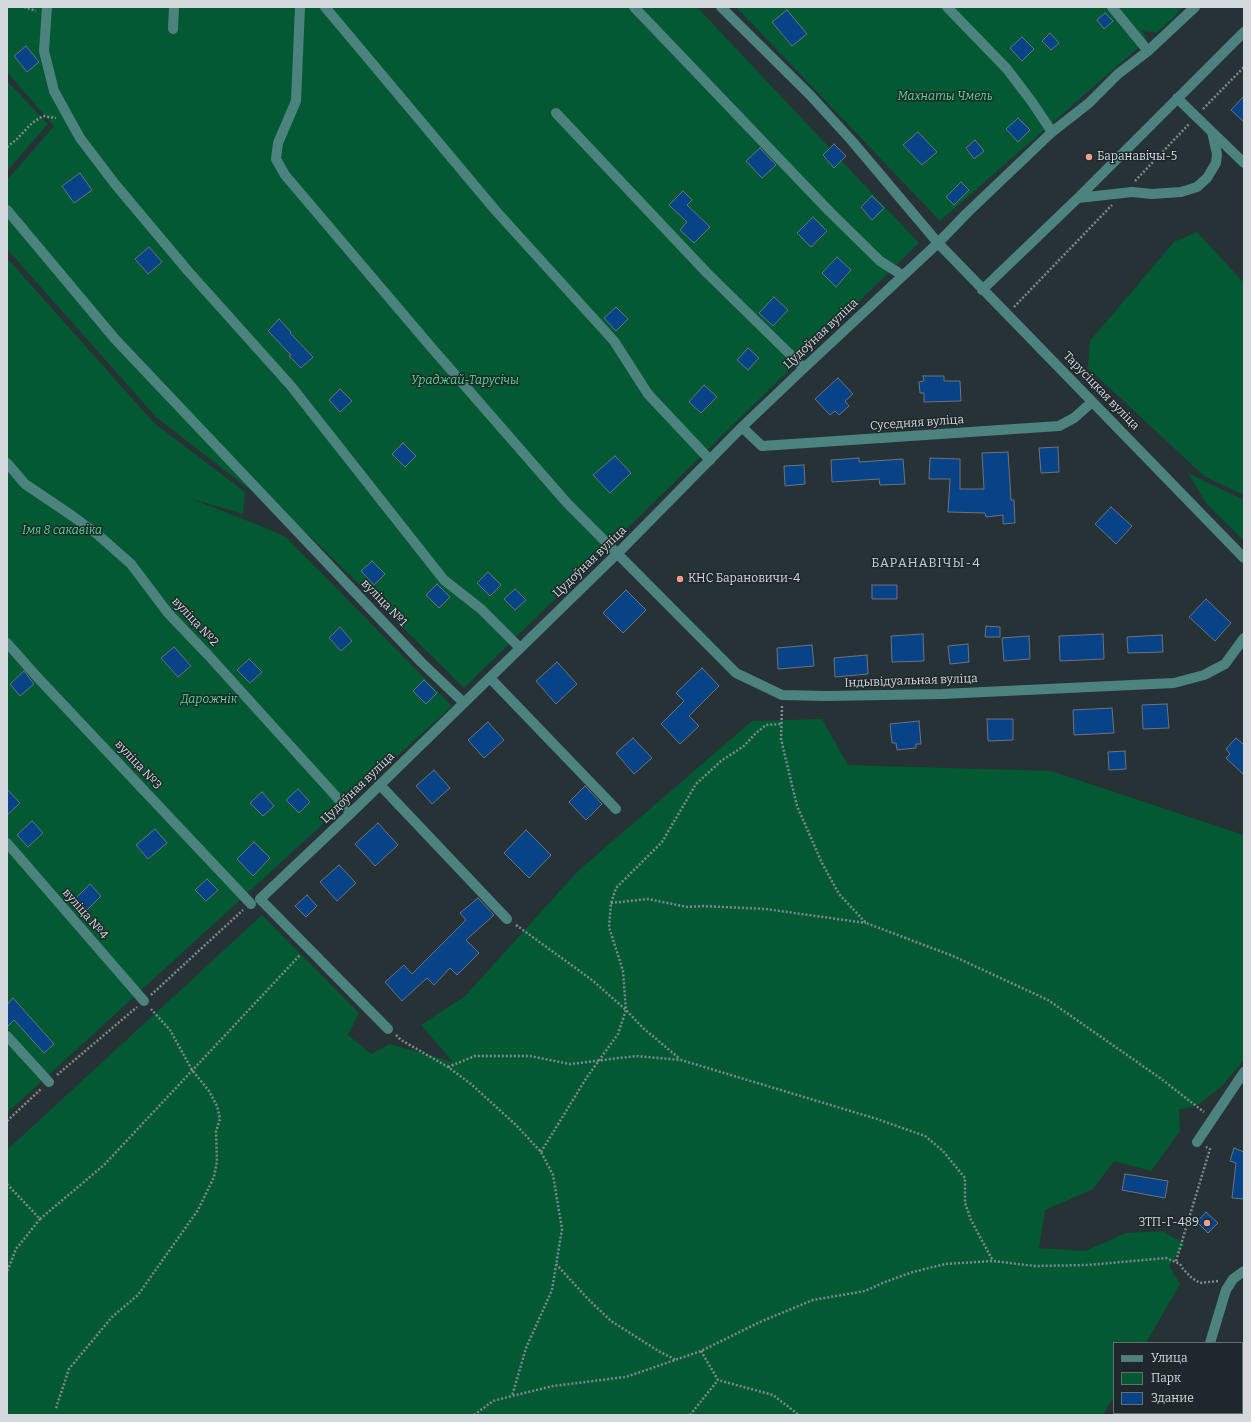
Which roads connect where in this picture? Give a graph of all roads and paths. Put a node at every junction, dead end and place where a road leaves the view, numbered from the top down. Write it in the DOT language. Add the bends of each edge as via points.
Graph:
graph roads {
  1 [pos="47,7"];
  2 [pos="174,7"];
  3 [pos="300,7"];
  4 [pos="325,7"];
  5 [pos="634,7"];
  6 [pos="721,7"];
  7 [pos="946,7"];
  8 [pos="1112,7"];
  9 [pos="1195,7"];
  10 [pos="173,29"];
  11 [pos="1244,32"];
  12 [pos="1148,51"];
  13 [pos="1177,98"];
  14 [pos="556,113"];
  15 [pos="69,117"];
  16 [pos="1052,132"];
  17 [pos="1212,132"];
  18 [pos="7,147"];
  19 [pos="1244,163"];
  20 [pos="1078,198"];
  21 [pos="7,210"];
  22 [pos="938,243"];
  23 [pos="902,275"];
  24 [pos="982,290"];
  25 [pos="804,368"];
  26 [pos="1092,402"];
  27 [pos="742,428"];
  28 [pos="710,460"];
  29 [pos="7,463"];
  30 [pos="618,553"];
  31 [pos="1244,558"];
  32 [pos="1244,638"];
  33 [pos="7,643"];
  34 [pos="520,648"];
  35 [pos="490,678"];
  36 [pos="782,696"];
  37 [pos="464,703"];
  38 [pos="782,724"];
  39 [pos="380,785"];
  40 [pos="616,809"];
  41 [pos="351,813"];
  42 [pos="7,843"];
  43 [pos="611,903"];
  44 [pos="251,904"];
  45 [pos="507,919"];
  46 [pos="866,923"];
  47 [pos="307,947"];
  48 [pos="144,1001"];
  49 [pos="626,1010"];
  50 [pos="388,1029"];
  51 [pos="7,1036"];
  52 [pos="599,1060"];
  53 [pos="681,1060"];
  54 [pos="448,1066"];
  55 [pos="192,1070"];
  56 [pos="1244,1072"];
  57 [pos="49,1082"];
  58 [pos="1212,1118"];
  59 [pos="7,1121"];
  60 [pos="1197,1142"];
  61 [pos="541,1152"];
  62 [pos="7,1184"];
  63 [pos="40,1220"];
  64 [pos="993,1261"];
  65 [pos="1176,1261"];
  66 [pos="556,1264"];
  67 [pos="1244,1271"];
  68 [pos="7,1272"];
  69 [pos="1233,1279"];
  70 [pos="1210,1342"];
  71 [pos="701,1351"];
  72 [pos="677,1360"];
  73 [pos="718,1380"];
  74 [pos="512,1396"];
  75 [pos="56,1408"];
  76 [pos="474,1415"];
  77 [pos="690,1415"];
  78 [pos="799,1415"];
  1 -- 15 [label="street" via="44,50 54,91"];
  2 -- 10 [label="street"];
  3 -- 30 [label="street, Індывідуальная вуліца" via="296,101 278,143 276,159 285,175 562,497"];
  4 -- 28 [label="street" via="496,211 614,341 648,394"];
  5 -- 23 [label="street" via="830,212 880,261"];
  6 -- 22 [label="street, Тарусіцкая вуліца" via="810,95"];
  7 -- 16 [label="street" via="1007,70"];
  8 -- 12 [label="street"];
  9 -- 12 [label="street, Цудоўная вуліца"];
  11 -- 13 [label="street"];
  12 -- 16 [label="street, Цудоўная вуліца"];
  13 -- 17 [label="street"];
  13 -- 20 [label="street"];
  14 -- 25 [label="street" via="707,273"];
  15 -- 18 [label="path" via="44,116 32,123"];
  15 -- 34 [label="street" via="80,138 115,184 291,386 444,580 481,609"];
  16 -- 22 [label="street, Цудоўная вуліца"];
  17 -- 19 [label="street"];
  17 -- 20 [label="street" via="1217,154 1216,164 1197,187 1181,192 1132,192"];
  20 -- 24 [label="street"];
  21 -- 37 [label="street, вуліца №1" via="115,339"];
  22 -- 23 [label="street, Цудоўная вуліца"];
  22 -- 24 [label="street, Тарусіцкая вуліца"];
  23 -- 25 [label="street, Цудоўная вуліца"];
  24 -- 26 [label="street, Тарусіцкая вуліца"];
  25 -- 27 [label="street, Цудоўная вуліца"];
  26 -- 27 [label="street, Суседняя вуліца" via="1074,418 1059,426 762,446"];
  26 -- 31 [label="street, Тарусіцкая вуліца"];
  27 -- 28 [label="street, Цудоўная вуліца"];
  28 -- 30 [label="street, Цудоўная вуліца"];
  29 -- 41 [label="street, вуліца №2" via="25,484 97,534 131,564 168,614"];
  30 -- 34 [label="street, Цудоўная вуліца"];
  30 -- 36 [label="street, Індывідуальная вуліца" via="736,673"];
  32 -- 36 [label="street, Індывідуальная вуліца" via="1225,664 1204,675 1174,683 942,694"];
  33 -- 44 [label="street, вуліца №3"];
  34 -- 35 [label="street, Цудоўная вуліца"];
  35 -- 37 [label="street, Цудоўная вуліца"];
  35 -- 40 [label="street"];
  36 -- 38 [label="path"];
  37 -- 39 [label="street, Цудоўная вуліца"];
  38 -- 43 [label="path" via="766,725 696,784 662,842 616,888"];
  38 -- 46 [label="path" via="781,739 797,806 839,894"];
  39 -- 41 [label="street, Цудоўная вуліца"];
  39 -- 45 [label="street"];
  41 -- 47 [label="street, Цудоўная вуліца" via="260,899"];
  42 -- 48 [label="street, вуліца №4"];
  43 -- 46 [label="path" via="648,899 687,906 766,909"];
  43 -- 49 [label="path" via="609,927 623,971"];
  44 -- 48 [label="path"];
  45 -- 49 [label="path" via="592,980"];
  46 -- 58 [label="path" via="953,956 1048,1000 1160,1078"];
  47 -- 50 [label="street"];
  47 -- 55 [label="path"];
  48 -- 55 [label="path" via="170,1030"];
  48 -- 57 [label="path"];
  49 -- 52 [label="path" via="618,1034"];
  49 -- 53 [label="path" via="642,1028"];
  50 -- 54 [label="path" via="401,1040"];
  51 -- 57 [label="street"];
  52 -- 53 [label="path" via="636,1056"];
  52 -- 54 [label="path" via="570,1064 530,1056 475,1056"];
  52 -- 61 [label="path"];
  53 -- 64 [label="path" via="925,1136 943,1151 965,1178 965,1203"];
  54 -- 61 [label="path" via="505,1115"];
  55 -- 63 [label="path" via="104,1165"];
  55 -- 75 [label="path" via="209,1091 220,1119 216,1132 217,1161 214,1177 198,1210 138,1295 112,1317 69,1369"];
  56 -- 58 [label="street"];
  57 -- 59 [label="path"];
  58 -- 60 [label="street"];
  60 -- 65 [label="path" via="1210,1149"];
  61 -- 66 [label="path" via="553,1176 562,1228"];
  62 -- 63 [label="path"];
  63 -- 68 [label="path" via="16,1249"];
  64 -- 65 [label="path" via="1035,1266 1088,1265 1156,1258"];
  64 -- 71 [label="path" via="945,1264 913,1272 865,1292 813,1300"];
  65 -- 69 [label="path" via="1192,1278 1200,1282"];
  66 -- 72 [label="path" via="611,1321"];
  66 -- 74 [label="path" via="552,1290 526,1348"];
  67 -- 69 [label="street"];
  69 -- 70 [label="street" via="1226,1290"];
  71 -- 72 [label="path"];
  71 -- 73 [label="path"];
  72 -- 74 [label="path" via="626,1377 553,1386"];
  73 -- 77 [label="path"];
  73 -- 78 [label="path" via="773,1395"];
  74 -- 76 [label="path" via="493,1401"];
}
